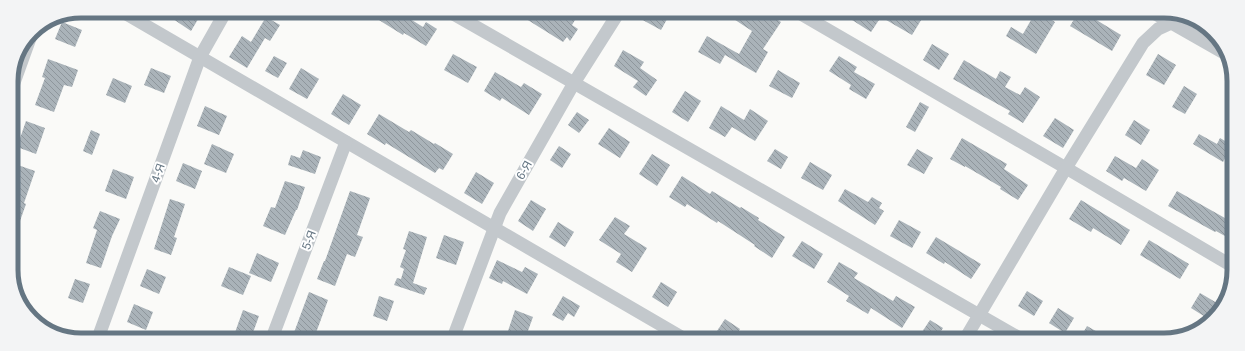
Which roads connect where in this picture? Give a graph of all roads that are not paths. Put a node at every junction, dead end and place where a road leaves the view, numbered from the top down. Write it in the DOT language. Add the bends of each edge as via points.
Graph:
graph roads {
  1 [pos="133,18"];
  2 [pos="222,18"];
  3 [pos="460,18"];
  4 [pos="615,18"];
  5 [pos="809,18"];
  6 [pos="1174,19"];
  7 [pos="1177,19"];
  8 [pos="1217,48"];
  9 [pos="24,56"];
  10 [pos="200,57"];
  11 [pos="20,67"];
  12 [pos="574,83"];
  13 [pos="346,142"];
  14 [pos="1066,168"];
  15 [pos="494,227"];
  16 [pos="1227,263"];
  17 [pos="980,315"];
  18 [pos="100,333"];
  19 [pos="274,333"];
  20 [pos="455,333"];
  21 [pos="675,333"];
  22 [pos="969,333"];
  23 [pos="1011,333"];
  1 -- 10 [label="street"];
  2 -- 10 [label="street, 4-Я"];
  3 -- 12 [label="street"];
  4 -- 12 [label="street, 6-Я"];
  5 -- 14 [label="street"];
  6 -- 14 [label="street" via="1143,43"];
  7 -- 8 [label="street"];
  9 -- 11 [label="street"];
  10 -- 13 [label="street"];
  10 -- 18 [label="street, 4-Я"];
  12 -- 15 [label="street, 6-Я"];
  12 -- 17 [label="street"];
  13 -- 15 [label="street"];
  13 -- 19 [label="street, 5-Я"];
  14 -- 16 [label="street"];
  14 -- 17 [label="street"];
  15 -- 20 [label="street, 6-Я"];
  15 -- 21 [label="street"];
  17 -- 22 [label="street"];
  17 -- 23 [label="street"];
}
